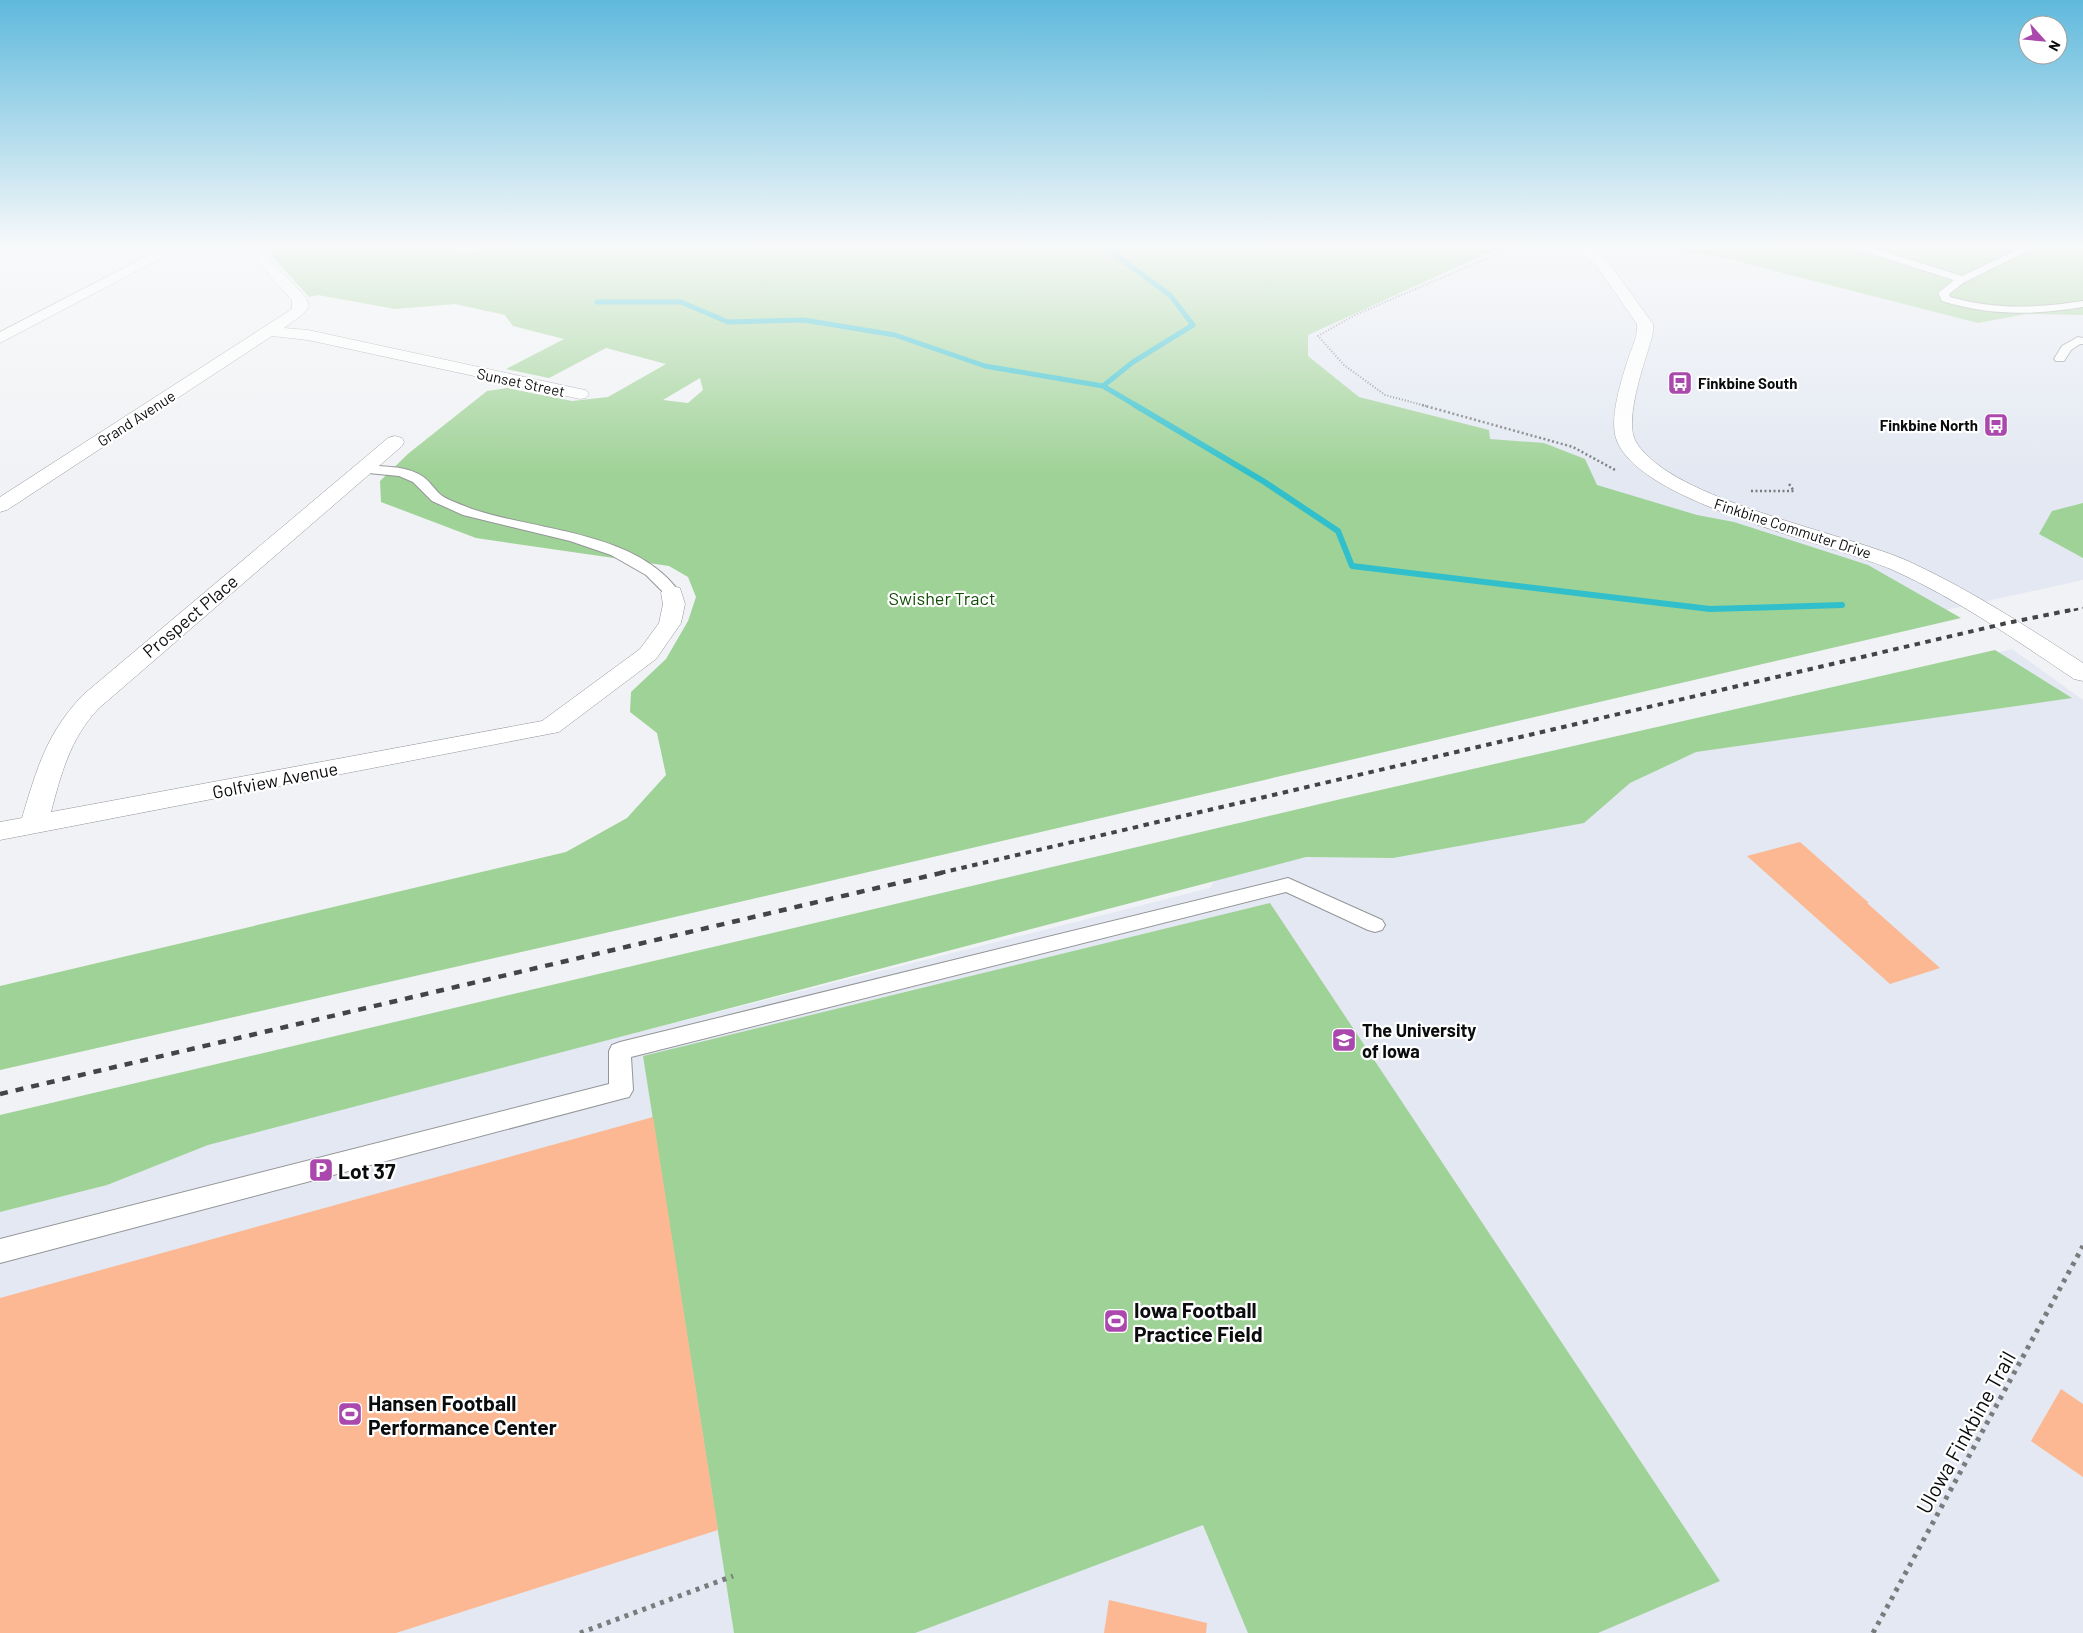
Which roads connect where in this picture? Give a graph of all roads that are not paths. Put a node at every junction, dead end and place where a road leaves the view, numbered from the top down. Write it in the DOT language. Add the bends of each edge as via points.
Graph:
graph roads {
  1 [pos="32,321"];
  2 [pos="285,321"];
  3 [pos="1643,321"];
  4 [pos="272,331"];
  5 [pos="0,338"];
  6 [pos="2083,341"];
  7 [pos="2060,359"];
  8 [pos="580,394"];
  9 [pos="395,442"];
  10 [pos="363,469"];
  11 [pos="0,506"];
  12 [pos="672,594"];
  13 [pos="2083,674"];
  14 [pos="34,825"];
  15 [pos="0,831"];
  16 [pos="1375,925"];
  17 [pos="0,1251"];
  1 -- 5 [label="street"];
  2 -- 4 [label="street"];
  3 -- 13 [label="street, Finkbine Commuter Drive" via="1646,332 1622,428 1625,441 1646,465 1662,477 1727,503 1901,566 2007,623"];
  4 -- 8 [label="street, Sunset Street" via="308,335"];
  4 -- 11 [label="street, Grand Avenue"];
  6 -- 7 [label="lane" via="2078,340 2066,348"];
  9 -- 10 [label="street, Prospect Place"];
  10 -- 12 [label="lane" via="401,472 418,479 437,498 468,512 576,538 616,552 651,572"];
  10 -- 14 [label="street, Prospect Place" via="97,695 80,713 66,731 57,751"];
  12 -- 14 [label="street, Golfview Avenue" via="674,604 670,623 648,654 550,727"];
  14 -- 15 [label="street, Golfview Avenue"];
  16 -- 17 [label="lane" via="1288,885 620,1051 621,1090"];
}
